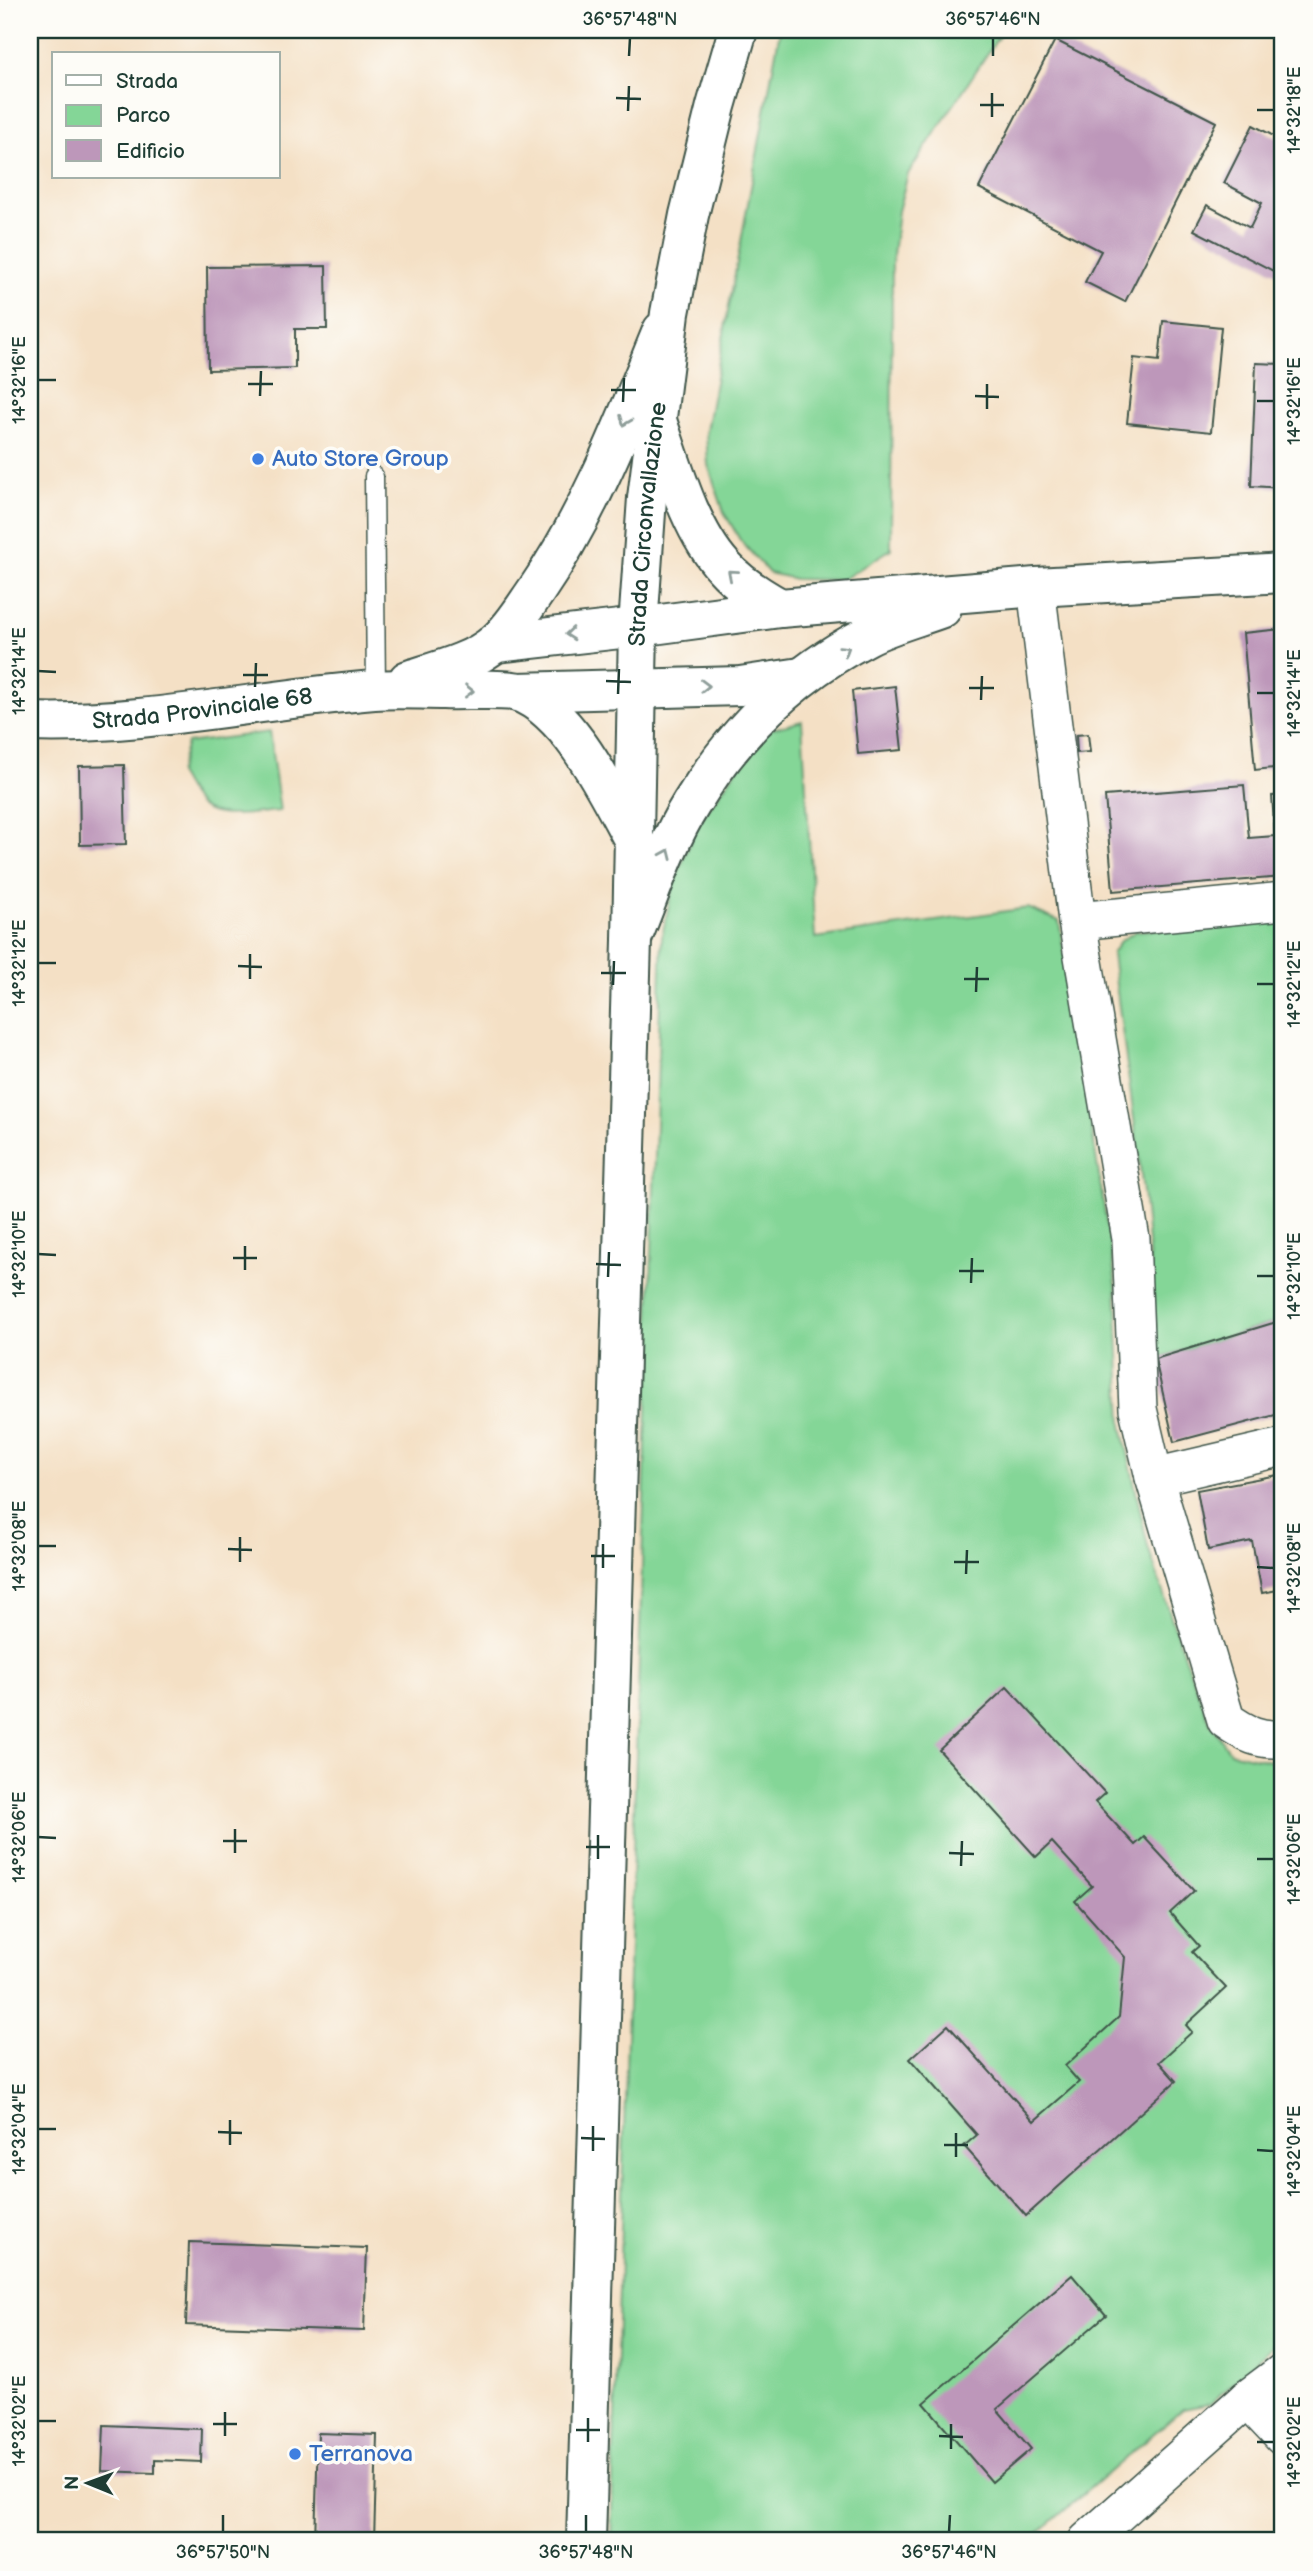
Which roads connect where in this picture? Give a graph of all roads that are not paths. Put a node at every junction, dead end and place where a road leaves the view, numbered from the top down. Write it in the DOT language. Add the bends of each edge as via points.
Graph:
graph roads {
  1 [pos="738,30"];
  2 [pos="670,313"];
  3 [pos="655,415"];
  4 [pos="374,476"];
  5 [pos="1283,573"];
  6 [pos="1036,587"];
  7 [pos="984,593"];
  8 [pos="780,608"];
  9 [pos="638,627"];
  10 [pos="496,643"];
  11 [pos="801,677"];
  12 [pos="637,687"];
  13 [pos="376,690"];
  14 [pos="517,692"];
  15 [pos="30,722"];
  16 [pos="634,841"];
  17 [pos="1283,901"];
  18 [pos="1077,921"];
  19 [pos="632,940"];
  20 [pos="1283,1447"];
  21 [pos="1154,1477"];
  22 [pos="1276,1739"];
  23 [pos="1283,2372"];
  24 [pos="1247,2399"];
  25 [pos="1283,2437"];
  26 [pos="586,2541"];
  27 [pos="1087,2541"];
  1 -- 2 [label="street, Strada Circonvallazione" via="689,215"];
  2 -- 3 [label="street, Strada Circonvallazione"];
  2 -- 10 [label="street, one-way" via="607,465 563,552"];
  8 -- 3 [label="street, one-way" via="723,567 694,521"];
  3 -- 9 [label="street, Strada Circonvallazione"];
  4 -- 13 [label="lane"];
  5 -- 6 [label="street"];
  6 -- 7 [label="street"];
  6 -- 18 [label="street"];
  7 -- 8 [label="street"];
  11 -- 7 [label="street, one-way" via="868,635"];
  8 -- 9 [label="street"];
  9 -- 10 [label="street, one-way"];
  9 -- 12 [label="street, Strada Circonvallazione"];
  10 -- 13 [label="street" via="456,665"];
  12 -- 11 [label="street, one-way" via="740,686"];
  19 -- 11 [label="street, one-way" via="690,805 729,748"];
  12 -- 14 [label="street"];
  12 -- 16 [label="street, Strada Circonvallazione"];
  13 -- 14 [label="street, one-way"];
  13 -- 15 [label="street, Strada Provinciale 68" via="209,711"];
  14 -- 16 [label="street" via="547,710 571,734"];
  16 -- 19 [label="street, Strada Circonvallazione"];
  17 -- 18 [label="street"];
  18 -- 21 [label="street" via="1131,1239 1138,1409"];
  19 -- 26 [label="street, Strada Circonvallazione"];
  20 -- 21 [label="street"];
  21 -- 22 [label="street" via="1226,1720 1244,1733"];
  23 -- 24 [label="street"];
  24 -- 25 [label="street"];
  24 -- 27 [label="street"];
}
